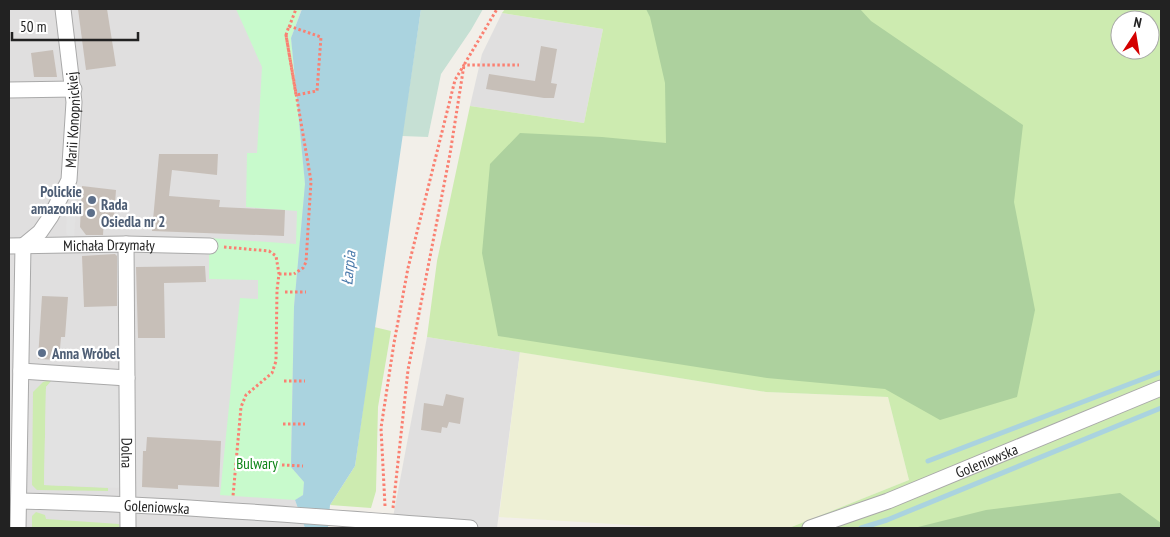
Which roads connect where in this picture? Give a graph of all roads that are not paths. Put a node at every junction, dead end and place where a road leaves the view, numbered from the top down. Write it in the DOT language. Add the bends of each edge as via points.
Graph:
graph roads {
  1 [pos="63,9"];
  2 [pos="9,90"];
  3 [pos="74,90"];
  4 [pos="126,244"];
  5 [pos="16,246"];
  6 [pos="210,246"];
  7 [pos="21,371"];
  8 [pos="127,378"];
  9 [pos="1161,388"];
  10 [pos="14,443"];
  11 [pos="19,501"];
  12 [pos="127,505"];
  13 [pos="18,528"];
  14 [pos="128,528"];
  15 [pos="470,528"];
  16 [pos="810,528"];
  1 -- 3 [label="street, Marii Konopnickiej"];
  2 -- 3 [label="street"];
  3 -- 5 [label="street, Marii Konopnickiej" via="69,180 40,232"];
  4 -- 5 [label="street, Michała Drzymały"];
  4 -- 6 [label="street, Michała Drzymały"];
  4 -- 8 [label="street, Dolna"];
  5 -- 7 [label="street"];
  7 -- 8 [label="street"];
  7 -- 10 [label="street"];
  8 -- 12 [label="street, Dolna"];
  9 -- 16 [label="street, Goleniowska" via="888,502"];
  10 -- 11 [label="street"];
  11 -- 12 [label="street, Goleniowska"];
  11 -- 13 [label="street"];
  12 -- 14 [label="street, Dolna"];
  12 -- 15 [label="street, Goleniowska"];
}
